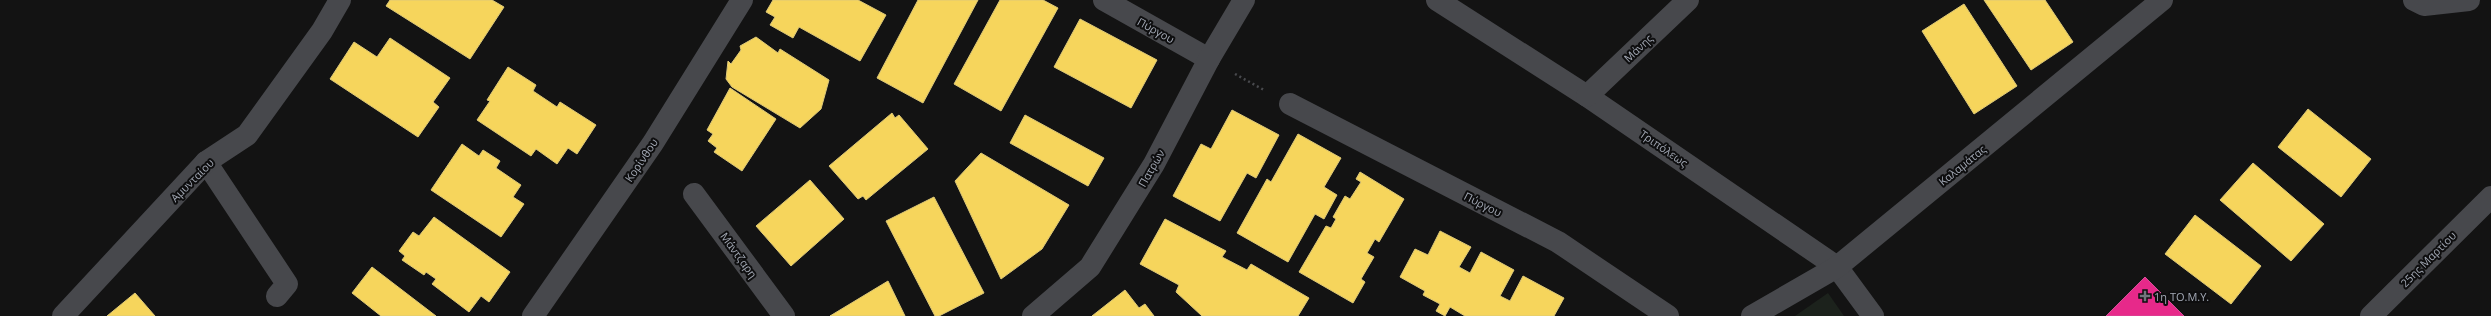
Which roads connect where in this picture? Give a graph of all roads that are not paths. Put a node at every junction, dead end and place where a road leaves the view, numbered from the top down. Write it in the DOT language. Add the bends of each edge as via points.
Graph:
graph roads {
  1 [pos="340,0"];
  2 [pos="742,0"];
  3 [pos="1104,0"];
  4 [pos="1244,0"];
  5 [pos="1437,0"];
  6 [pos="1688,0"];
  7 [pos="2162,0"];
  8 [pos="2414,0"];
  9 [pos="2468,0"];
  10 [pos="1209,59"];
  11 [pos="1588,96"];
  12 [pos="1290,104"];
  13 [pos="206,162"];
  14 [pos="694,194"];
  15 [pos="2489,196"];
  16 [pos="1836,267"];
  17 [pos="277,296"];
  18 [pos="2379,313"];
  19 [pos="63,316"];
  20 [pos="533,316"];
  21 [pos="784,316"];
  22 [pos="1033,316"];
  23 [pos="1668,316"];
  24 [pos="1752,316"];
  25 [pos="1873,316"];
  1 -- 13 [label="street, Αμυνταίου" via="318,38 247,135"];
  2 -- 20 [label="street, Κορίνθου" via="653,143"];
  3 -- 10 [label="street, Πύργου"];
  4 -- 10 [label="street, Πατρών"];
  5 -- 11 [label="street, Τριπόλεως"];
  6 -- 11 [label="street, Μάνης"];
  7 -- 16 [label="street, Καλαμάτας"];
  8 -- 9 [label="street" via="2424,5"];
  10 -- 22 [label="street, Πατρών" via="1154,164 1090,267"];
  11 -- 16 [label="street, Τριπόλεως"];
  12 -- 23 [label="street, Πύργου" via="1558,242"];
  13 -- 17 [label="street" via="287,284"];
  13 -- 19 [label="street, Αμυνταίου"];
  14 -- 21 [label="street, Μάντζαρη"];
  15 -- 18 [label="street, 25ης Μαρτίου"];
  16 -- 24 [label="street, Καλαμάτας"];
  16 -- 25 [label="street, Τριπόλεως"];
}
